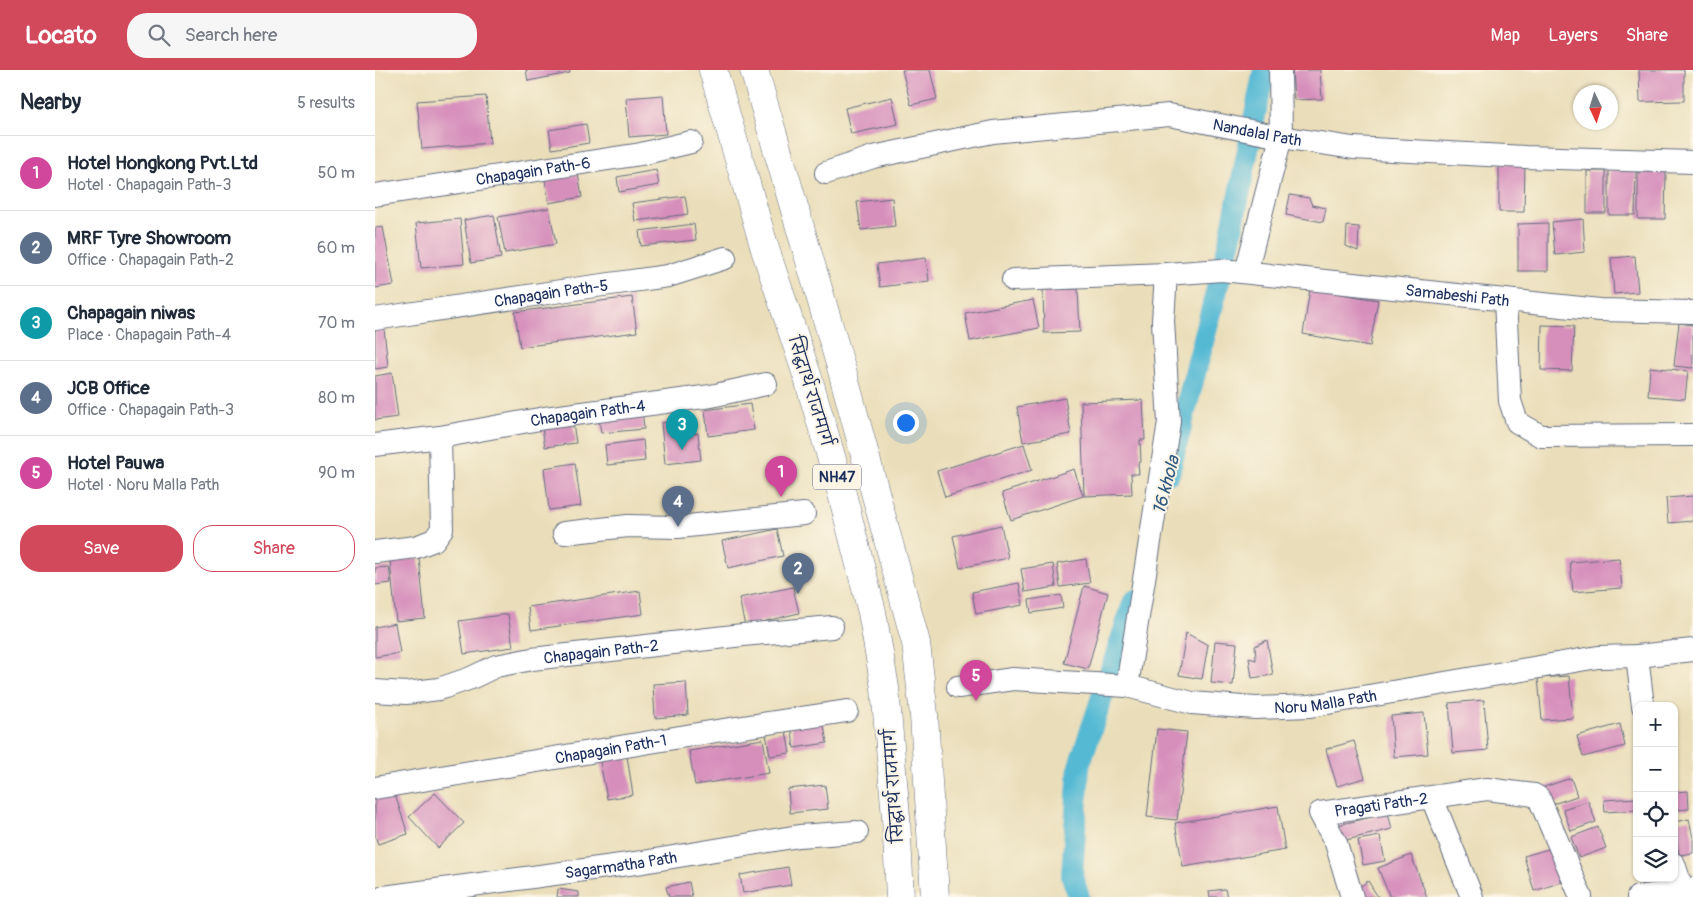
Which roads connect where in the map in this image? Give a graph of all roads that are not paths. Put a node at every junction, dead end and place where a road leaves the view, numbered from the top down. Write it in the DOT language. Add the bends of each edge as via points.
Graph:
graph roads {
  1 [pos="713,70"];
  2 [pos="754,70"];
  3 [pos="1280,70"];
  4 [pos="1281,137"];
  5 [pos="691,142"];
  6 [pos="1693,162"];
  7 [pos="826,173"];
  8 [pos="375,195"];
  9 [pos="725,258"];
  10 [pos="1246,272"];
  11 [pos="1166,274"];
  12 [pos="1013,280"];
  13 [pos="1505,300"];
  14 [pos="1693,312"];
  15 [pos="375,320"];
  16 [pos="766,384"];
  17 [pos="1693,435"];
  18 [pos="440,437"];
  19 [pos="375,445"];
  20 [pos="804,514"];
  21 [pos="564,533"];
  22 [pos="375,552"];
  23 [pos="832,628"];
  24 [pos="1693,650"];
  25 [pos="1637,656"];
  26 [pos="1127,686"];
  27 [pos="958,687"];
  28 [pos="375,691"];
  29 [pos="1643,702"];
  30 [pos="847,711"];
  31 [pos="375,788"];
  32 [pos="1432,798"];
  33 [pos="857,832"];
  34 [pos="1678,871"];
  35 [pos="1688,890"];
  36 [pos="384,897"];
  37 [pos="900,897"];
  38 [pos="935,897"];
  39 [pos="1352,897"];
  40 [pos="1472,897"];
  41 [pos="1581,897"];
  42 [pos="1638,897"];
  1 -- 37 [label="highway, सिद्धार्थ राजमार्ग / NH47" via="765,249 808,378 872,612 885,688"];
  2 -- 38 [label="highway, NH47" via="848,392 916,643 924,715"];
  3 -- 4 [label="street"];
  4 -- 6 [label="street, Nandalal Path" via="1353,148"];
  4 -- 7 [label="street, Nandalal Path" via="1169,114 993,132 873,157"];
  4 -- 10 [label="street"];
  5 -- 8 [label="street, Chapagain Path-6" via="641,154"];
  9 -- 15 [label="street, Chapagain Path-5" via="668,276"];
  10 -- 11 [label="street, Samabeshi Path" via="1222,270"];
  10 -- 13 [label="street, Samabeshi Path"];
  11 -- 12 [label="street, Samabeshi Path"];
  11 -- 26 [label="street" via="1163,321 1169,422"];
  13 -- 14 [label="street, Samabeshi Path" via="1601,310"];
  13 -- 17 [label="street" via="1510,401 1517,422 1541,436"];
  16 -- 18 [label="street, Chapagain Path-4" via="711,396 545,418"];
  18 -- 19 [label="street, Chapagain Path-4"];
  18 -- 22 [label="street" via="442,529 434,540 416,547"];
  20 -- 21 [label="street"];
  23 -- 28 [label="street, Chapagain Path-2" via="532,659 496,666 439,688 406,693"];
  24 -- 25 [label="street, Noru Malla Path"];
  25 -- 26 [label="street, Noru Malla Path" via="1598,657 1310,706 1255,708 1192,703"];
  25 -- 29 [label="street"];
  26 -- 27 [label="street, Noru Malla Path" via="1013,679"];
  30 -- 31 [label="street, Chapagain Path-1"];
  32 -- 39 [label="street, Pragati Path-2" via="1320,813 1336,843"];
  32 -- 40 [label="street"];
  32 -- 41 [label="street, Pragati Path-2" via="1487,789 1539,798"];
  33 -- 36 [label="street, Sagarmatha Path" via="799,836 643,862"];
  34 -- 35 [label="street"];
  35 -- 42 [label="street"];
}
